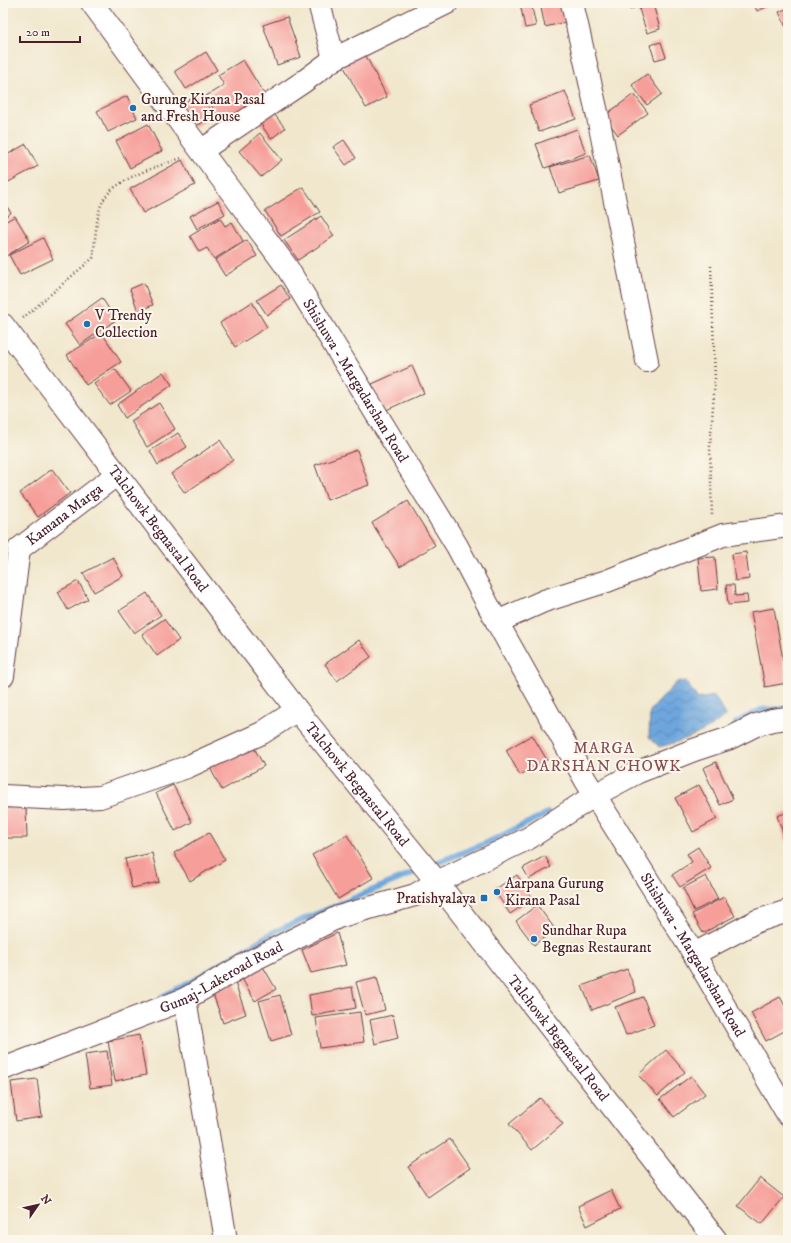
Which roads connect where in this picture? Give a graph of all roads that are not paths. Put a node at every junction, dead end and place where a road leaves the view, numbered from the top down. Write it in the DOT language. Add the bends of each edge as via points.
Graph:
graph roads {
  1 [pos="92,3"];
  2 [pos="319,3"];
  3 [pos="447,3"];
  4 [pos="572,3"];
  5 [pos="334,59"];
  6 [pos="202,150"];
  7 [pos="5,328"];
  8 [pos="647,361"];
  9 [pos="116,475"];
  10 [pos="788,526"];
  11 [pos="497,622"];
  12 [pos="3,676"];
  13 [pos="297,710"];
  14 [pos="788,718"];
  15 [pos="591,788"];
  16 [pos="3,796"];
  17 [pos="437,882"];
  18 [pos="788,911"];
  19 [pos="694,954"];
  20 [pos="185,999"];
  21 [pos="3,1069"];
  22 [pos="788,1115"];
  23 [pos="226,1240"];
  24 [pos="716,1240"];
  1 -- 6 [label="street, Shishuwa - Margadarshan Road"];
  2 -- 5 [label="street"];
  3 -- 5 [label="street"];
  4 -- 8 [label="street" via="598,117"];
  5 -- 6 [label="street"];
  6 -- 11 [label="street, Shishuwa - Margadarshan Road" via="286,266 457,546"];
  7 -- 9 [label="street, Talchowk Begnastal Road"];
  9 -- 12 [label="street, Kamana Marga" via="19,549"];
  9 -- 13 [label="street, Talchowk Begnastal Road"];
  10 -- 11 [label="street" via="723,535 607,581 544,601"];
  11 -- 15 [label="street, Shishuwa - Margadarshan Road"];
  13 -- 16 [label="street" via="262,733 187,767 100,797 64,799"];
  13 -- 17 [label="street, Talchowk Begnastal Road"];
  14 -- 15 [label="street, Gumaj-Lakeroad Road" via="756,725 730,738"];
  15 -- 17 [label="street, Gumaj-Lakeroad Road" via="530,838"];
  15 -- 19 [label="street, Shishuwa - Margadarshan Road"];
  17 -- 20 [label="street, Gumaj-Lakeroad Road" via="415,895 338,917 249,962"];
  17 -- 24 [label="street, Talchowk Begnastal Road"];
  18 -- 19 [label="street" via="757,921"];
  19 -- 22 [label="street, Shishuwa - Margadarshan Road"];
  20 -- 21 [label="street, Gumaj-Lakeroad Road"];
  20 -- 23 [label="street"];
}
